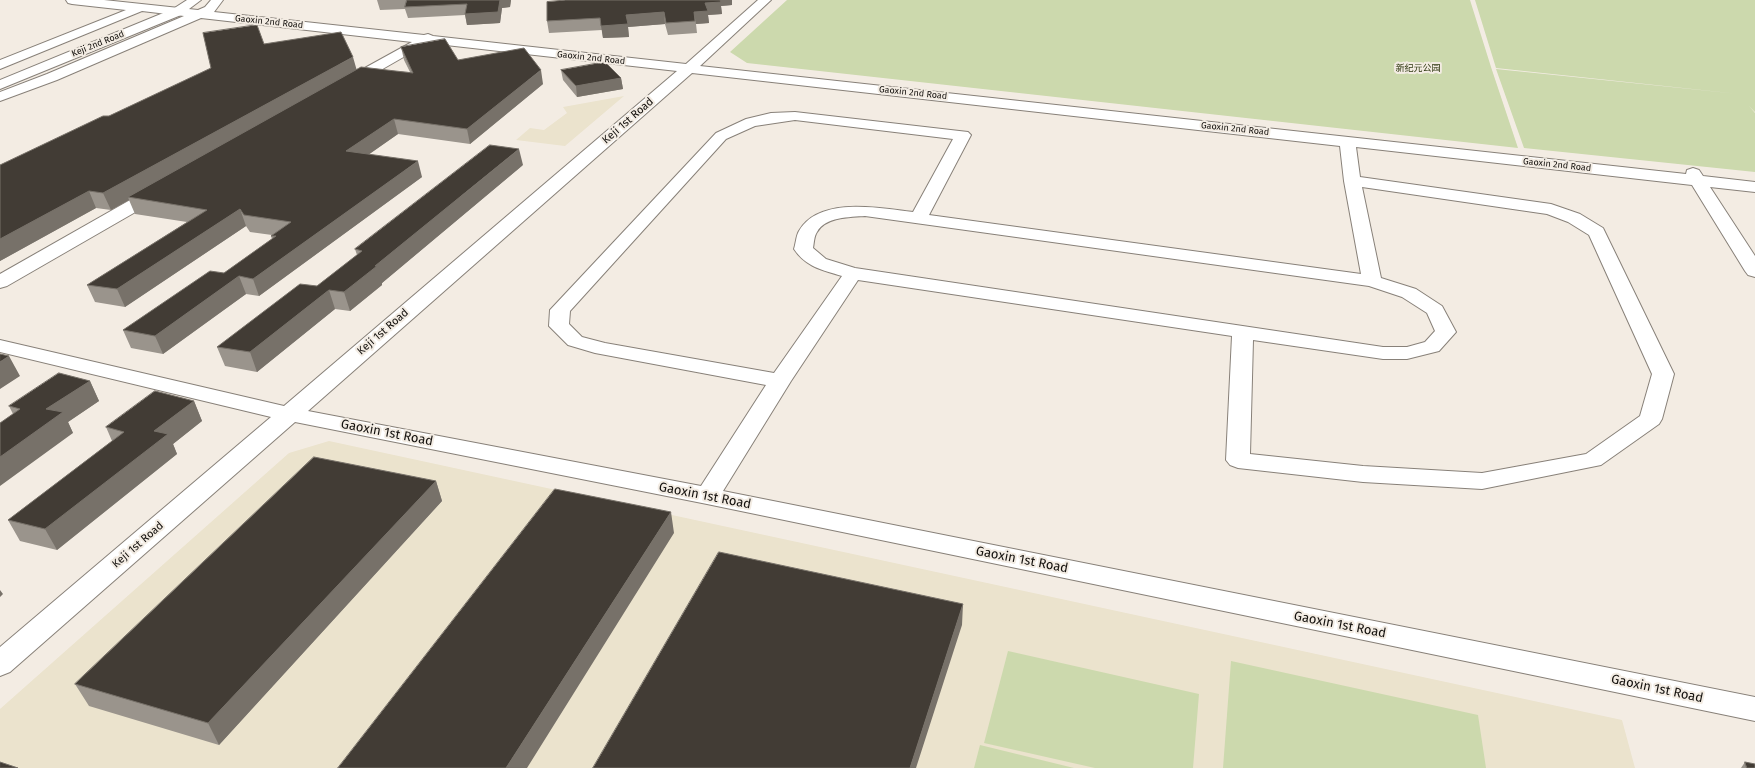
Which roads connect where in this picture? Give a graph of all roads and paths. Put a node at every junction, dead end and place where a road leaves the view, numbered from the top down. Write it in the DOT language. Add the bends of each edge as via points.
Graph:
graph roads {
  1 [pos="72,0"];
  2 [pos="765,0"];
  3 [pos="141,2"];
  4 [pos="177,6"];
  5 [pos="208,8"];
  6 [pos="429,37"];
  7 [pos="0,65"];
  8 [pos="692,66"];
  9 [pos="0,77"];
  10 [pos="0,85"];
  11 [pos="336,90"];
  12 [pos="0,97"];
  13 [pos="1347,142"];
  14 [pos="1696,177"];
  15 [pos="1755,180"];
  16 [pos="1352,181"];
  17 [pos="172,184"];
  18 [pos="1755,187"];
  19 [pos="919,218"];
  20 [pos="1755,271"];
  21 [pos="853,272"];
  22 [pos="1372,281"];
  23 [pos="0,282"];
  24 [pos="1244,332"];
  25 [pos="0,346"];
  26 [pos="780,381"];
  27 [pos="289,414"];
  28 [pos="707,496"];
  29 [pos="0,664"];
  30 [pos="1755,709"];
  1 -- 3 [label="street, Gaoxin 2nd Road"];
  2 -- 8 [label="street, Keji 1st Road"];
  3 -- 4 [label="street, Gaoxin 2nd Road"];
  3 -- 7 [label="street"];
  4 -- 5 [label="street, Gaoxin 2nd Road"];
  4 -- 9 [label="street, Keji 2nd Road"];
  4 -- 10 [label="street, Keji 2nd Road"];
  5 -- 6 [label="street, Gaoxin 2nd Road"];
  5 -- 12 [label="street" via="52,77"];
  6 -- 8 [label="street, Gaoxin 2nd Road"];
  6 -- 11 [label="street"];
  8 -- 13 [label="street, Gaoxin 2nd Road"];
  8 -- 14 [label="street, Gaoxin 2nd Road"];
  8 -- 27 [label="street, Keji 1st Road"];
  13 -- 14 [label="street, Gaoxin 2nd Road"];
  13 -- 16 [label="street"];
  14 -- 15 [label="street, Gaoxin 2nd Road"];
  14 -- 18 [label="street, Gaoxin 2nd Road"];
  14 -- 20 [label="street"];
  16 -- 22 [label="street"];
  16 -- 24 [label="street" via="1551,209 1574,218 1597,232 1663,374 1651,419 1593,460 1482,481 1363,474 1238,460"];
  17 -- 23 [label="street"];
  19 -- 21 [label="street" via="865,211 842,212 822,219 808,231 803,249 819,263"];
  19 -- 22 [label="street"];
  19 -- 26 [label="street" via="963,136 795,116 751,122 721,136 560,310 559,326 575,341 602,349"];
  21 -- 24 [label="street"];
  21 -- 26 [label="street"];
  22 -- 24 [label="street" via="1409,293 1435,310 1446,332 1432,347 1401,353 1383,353"];
  25 -- 27 [label="street, Gaoxin 1st Road"];
  26 -- 28 [label="street"];
  27 -- 28 [label="street, Gaoxin 1st Road"];
  27 -- 29 [label="street, Keji 1st Road"];
  28 -- 30 [label="street, Gaoxin 1st Road"];
}
